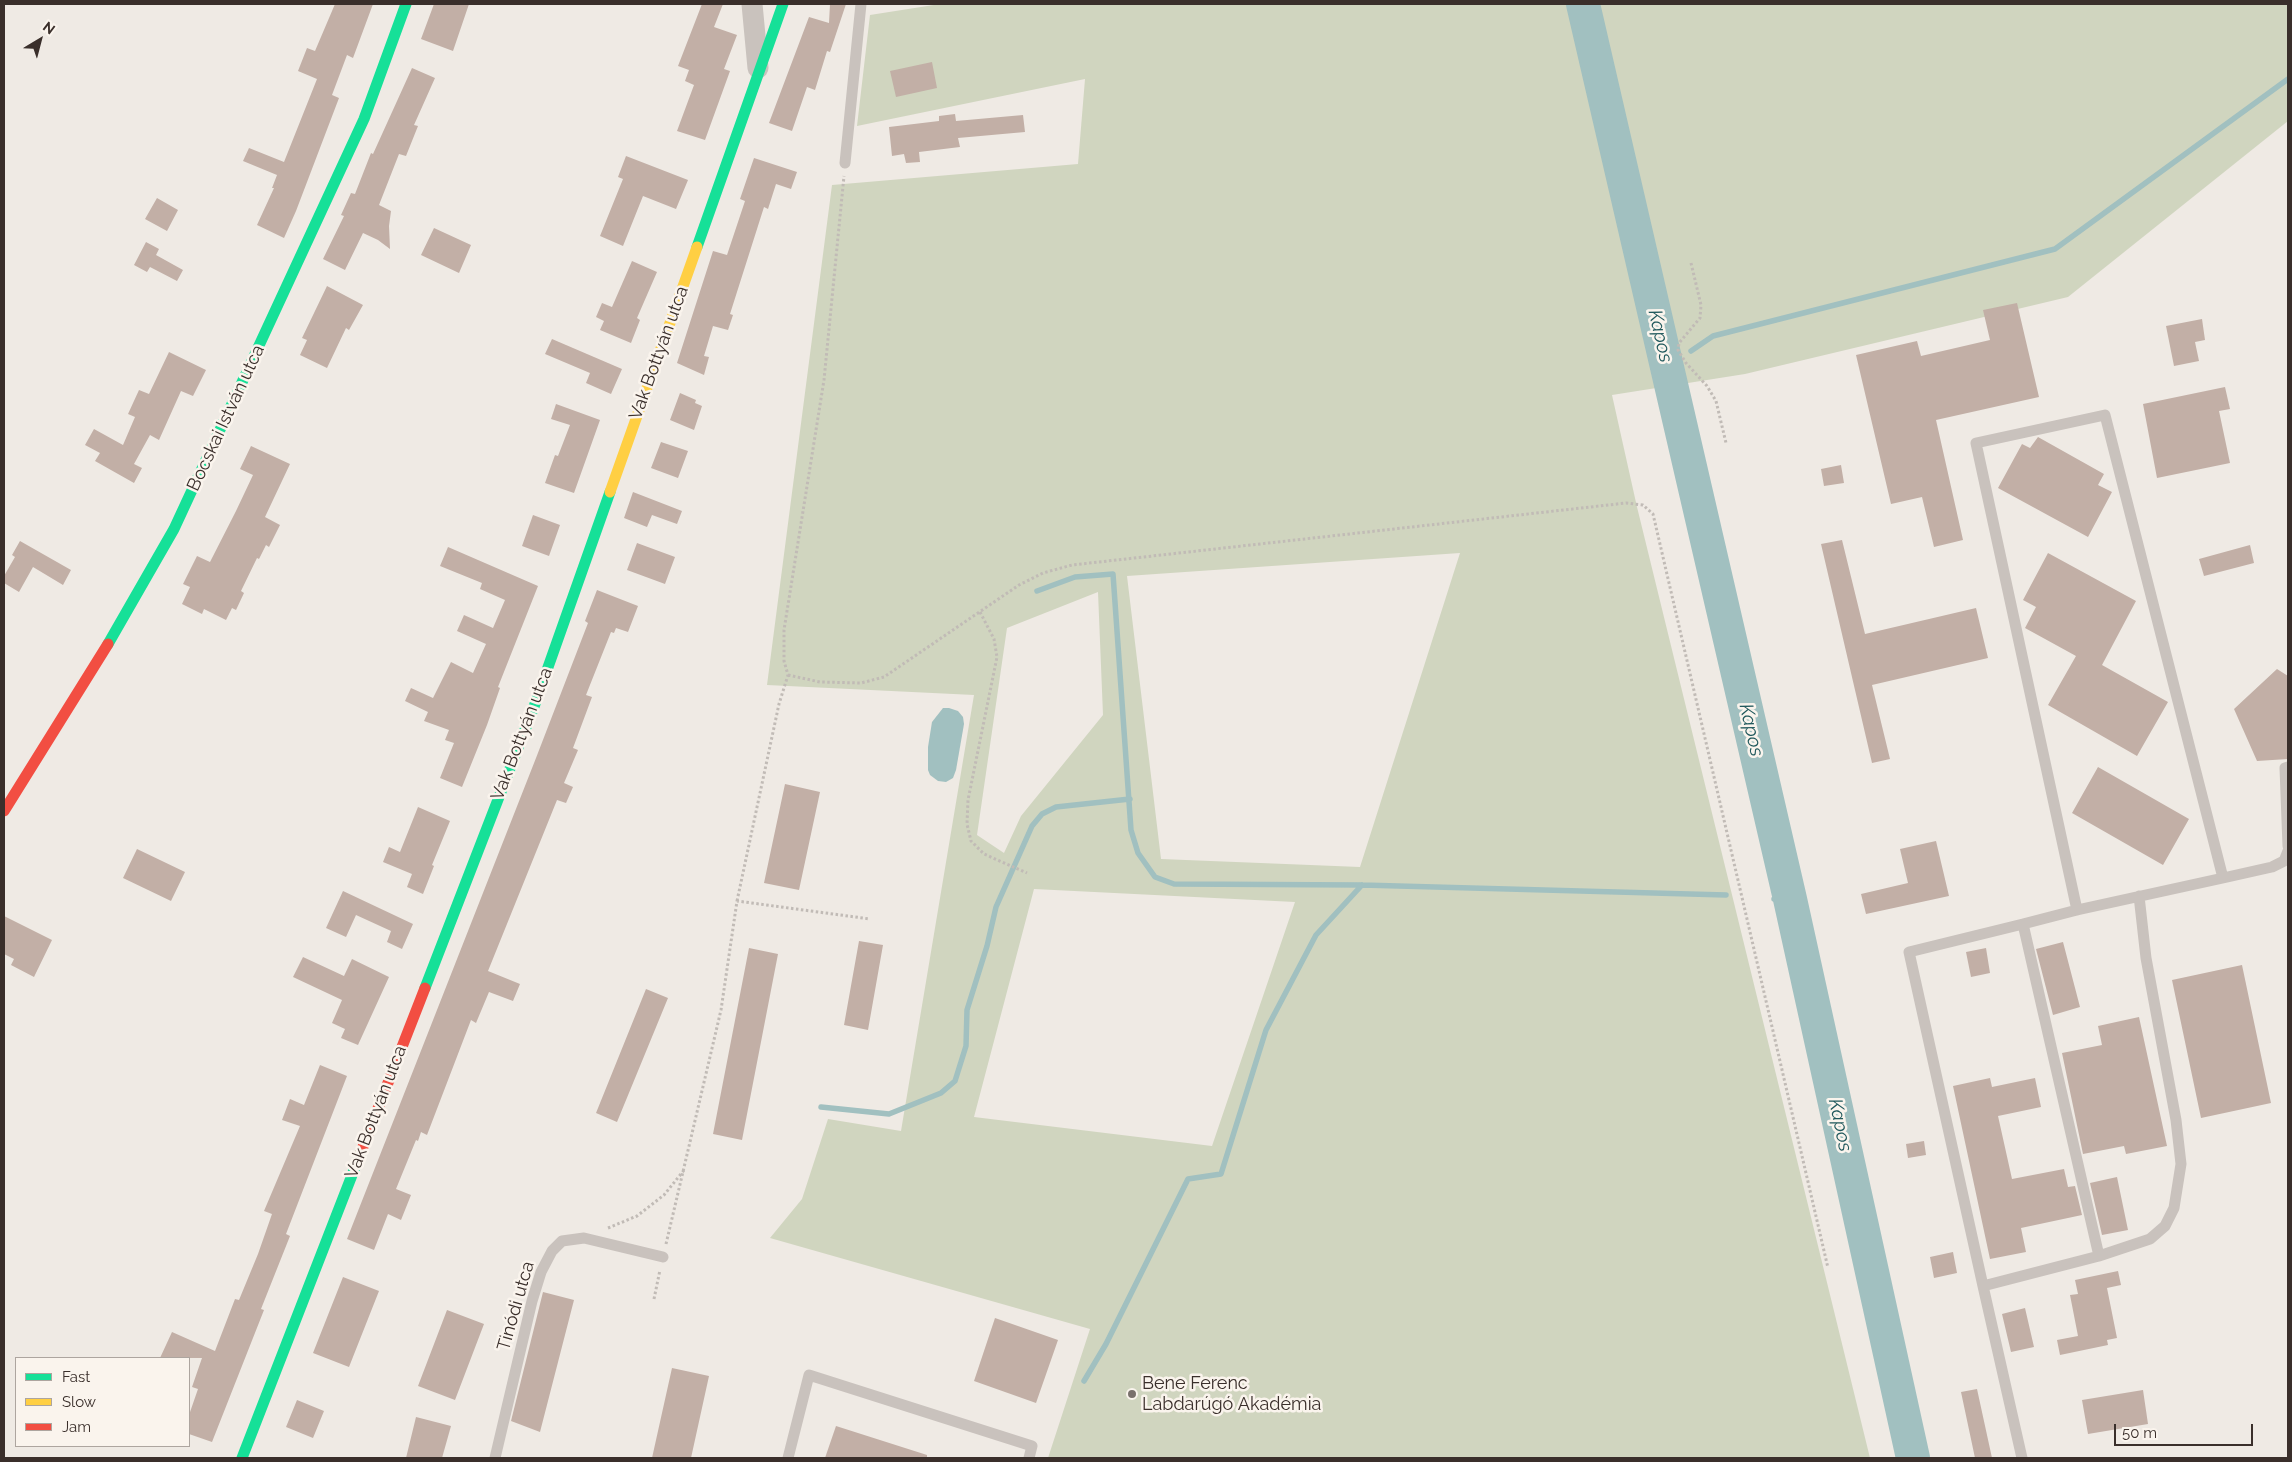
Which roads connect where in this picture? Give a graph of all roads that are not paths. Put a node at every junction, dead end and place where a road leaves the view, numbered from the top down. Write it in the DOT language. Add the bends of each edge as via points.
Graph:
graph roads {
  1 [pos="406,4"];
  2 [pos="752,4"];
  3 [pos="783,4"];
  4 [pos="861,4"];
  5 [pos="759,73"];
  6 [pos="845,163"];
  7 [pos="2288,767"];
  8 [pos="4,811"];
  9 [pos="2288,846"];
  10 [pos="2288,851"];
  11 [pos="2223,878"];
  12 [pos="2139,896"];
  13 [pos="2077,910"];
  14 [pos="2023,924"];
  15 [pos="2098,1256"];
  16 [pos="663,1257"];
  17 [pos="1983,1286"];
  18 [pos="242,1458"];
  19 [pos="495,1458"];
  20 [pos="788,1458"];
  21 [pos="1028,1458"];
  22 [pos="2022,1458"];
  1 -- 8 [label="street, Bocskai István utca" via="364,119 174,529 94,668"];
  2 -- 5 [label="street"];
  3 -- 5 [label="street, Vak Bottyán utca"];
  4 -- 6 [label="lane"];
  5 -- 18 [label="street, Vak Bottyán utca" via="535,704"];
  7 -- 9 [label="lane" via="2285,768"];
  10 -- 11 [label="lane" via="2284,861 2272,867"];
  11 -- 12 [label="lane"];
  11 -- 13 [label="lane" via="2105,415 1976,443"];
  12 -- 13 [label="lane"];
  12 -- 15 [label="lane" via="2146,958 2181,1164 2174,1208 2165,1226 2150,1239"];
  13 -- 14 [label="lane"];
  14 -- 15 [label="lane"];
  14 -- 17 [label="lane" via="1910,952"];
  15 -- 17 [label="lane"];
  16 -- 19 [label="lane, Tinódi utca" via="584,1238 562,1241 552,1251 532,1301"];
  17 -- 22 [label="lane"];
  20 -- 21 [label="lane" via="809,1375 1032,1446"];
}
